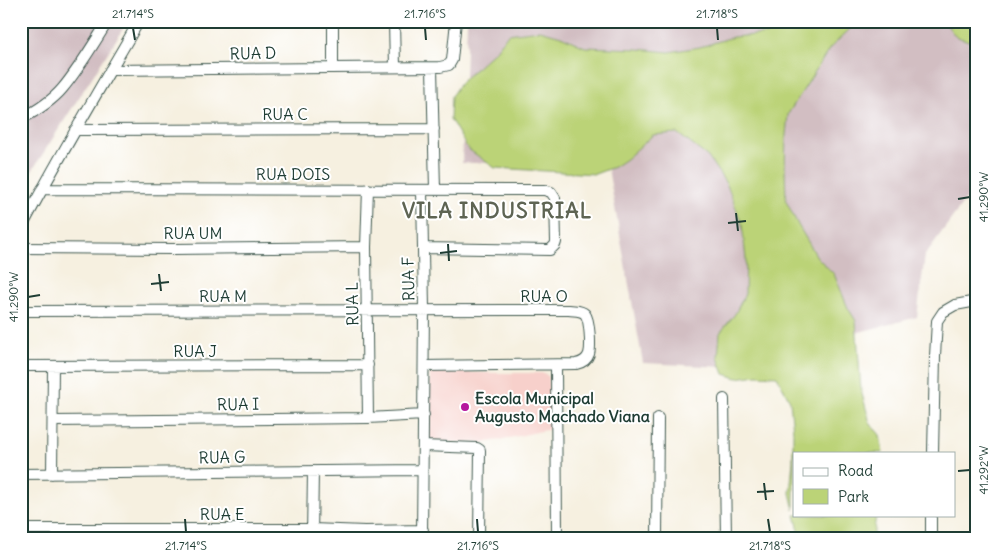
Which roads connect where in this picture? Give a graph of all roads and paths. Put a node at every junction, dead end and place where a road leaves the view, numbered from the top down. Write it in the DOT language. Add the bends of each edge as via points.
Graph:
graph roads {
  1 [pos="108,21"];
  2 [pos="139,21"];
  3 [pos="333,21"];
  4 [pos="394,21"];
  5 [pos="456,21"];
  6 [pos="395,67"];
  7 [pos="334,68"];
  8 [pos="432,68"];
  9 [pos="110,70"];
  10 [pos="21,119"];
  11 [pos="434,129"];
  12 [pos="75,130"];
  13 [pos="42,189"];
  14 [pos="368,189"];
  15 [pos="435,189"];
  16 [pos="422,190"];
  17 [pos="21,229"];
  18 [pos="366,247"];
  19 [pos="21,248"];
  20 [pos="422,248"];
  21 [pos="977,300"];
  22 [pos="424,310"];
  23 [pos="21,311"];
  24 [pos="367,311"];
  25 [pos="368,365"];
  26 [pos="556,365"];
  27 [pos="21,366"];
  28 [pos="53,366"];
  29 [pos="424,366"];
  30 [pos="724,399"];
  31 [pos="424,415"];
  32 [pos="368,418"];
  33 [pos="658,418"];
  34 [pos="53,420"];
  35 [pos="423,446"];
  36 [pos="933,452"];
  37 [pos="422,470"];
  38 [pos="313,471"];
  39 [pos="21,474"];
  40 [pos="52,474"];
  41 [pos="932,516"];
  42 [pos="21,530"];
  43 [pos="312,533"];
  44 [pos="365,534"];
  45 [pos="422,534"];
  46 [pos="479,538"];
  47 [pos="557,538"];
  48 [pos="657,538"];
  49 [pos="726,538"];
  50 [pos="931,538"];
  1 -- 10 [label="street" via="62,90"];
  2 -- 9 [label="street"];
  3 -- 7 [label="street"];
  4 -- 6 [label="street"];
  5 -- 8 [label="street" via="451,63"];
  6 -- 7 [label="street, RUA D"];
  6 -- 8 [label="street, RUA D"];
  7 -- 9 [label="street, RUA D"];
  8 -- 11 [label="street"];
  9 -- 12 [label="street"];
  11 -- 12 [label="street, RUA C"];
  11 -- 15 [label="street"];
  12 -- 13 [label="street"];
  13 -- 14 [label="street, RUA DOIS"];
  13 -- 17 [label="street"];
  14 -- 16 [label="street, RUA DOIS"];
  14 -- 18 [label="street, RUA L"];
  15 -- 16 [label="street, RUA DOIS"];
  15 -- 20 [label="street, RUA DOIS" via="551,192 556,242 550,250"];
  16 -- 20 [label="street, RUA F"];
  18 -- 19 [label="street, RUA UM"];
  18 -- 24 [label="street, RUA L"];
  20 -- 22 [label="street, RUA F"];
  21 -- 36 [label="street" via="955,304 937,321"];
  22 -- 24 [label="street, RUA M"];
  22 -- 26 [label="street, RUA O" via="582,312 588,322 588,355 576,364"];
  22 -- 29 [label="street, RUA F"];
  23 -- 24 [label="street, RUA M"];
  24 -- 25 [label="street, RUA L"];
  25 -- 28 [label="street, RUA J"];
  25 -- 32 [label="street, RUA L"];
  26 -- 29 [label="street"];
  26 -- 47 [label="street"];
  27 -- 28 [label="street, RUA J"];
  28 -- 34 [label="street"];
  29 -- 31 [label="street, RUA F"];
  30 -- 49 [label="street"];
  31 -- 32 [label="street, RUA I"];
  31 -- 35 [label="street, RUA F"];
  32 -- 34 [label="street, RUA I"];
  33 -- 48 [label="street"];
  34 -- 40 [label="street"];
  35 -- 37 [label="street, RUA F"];
  35 -- 46 [label="street" via="480,450"];
  37 -- 38 [label="street, RUA G"];
  37 -- 45 [label="street, RUA F"];
  38 -- 40 [label="street, RUA G"];
  38 -- 43 [label="street"];
  39 -- 40 [label="street, RUA G"];
  41 -- 50 [label="street"];
  42 -- 43 [label="street, RUA E"];
  43 -- 44 [label="street, RUA E"];
  44 -- 45 [label="street, RUA E"];
}
